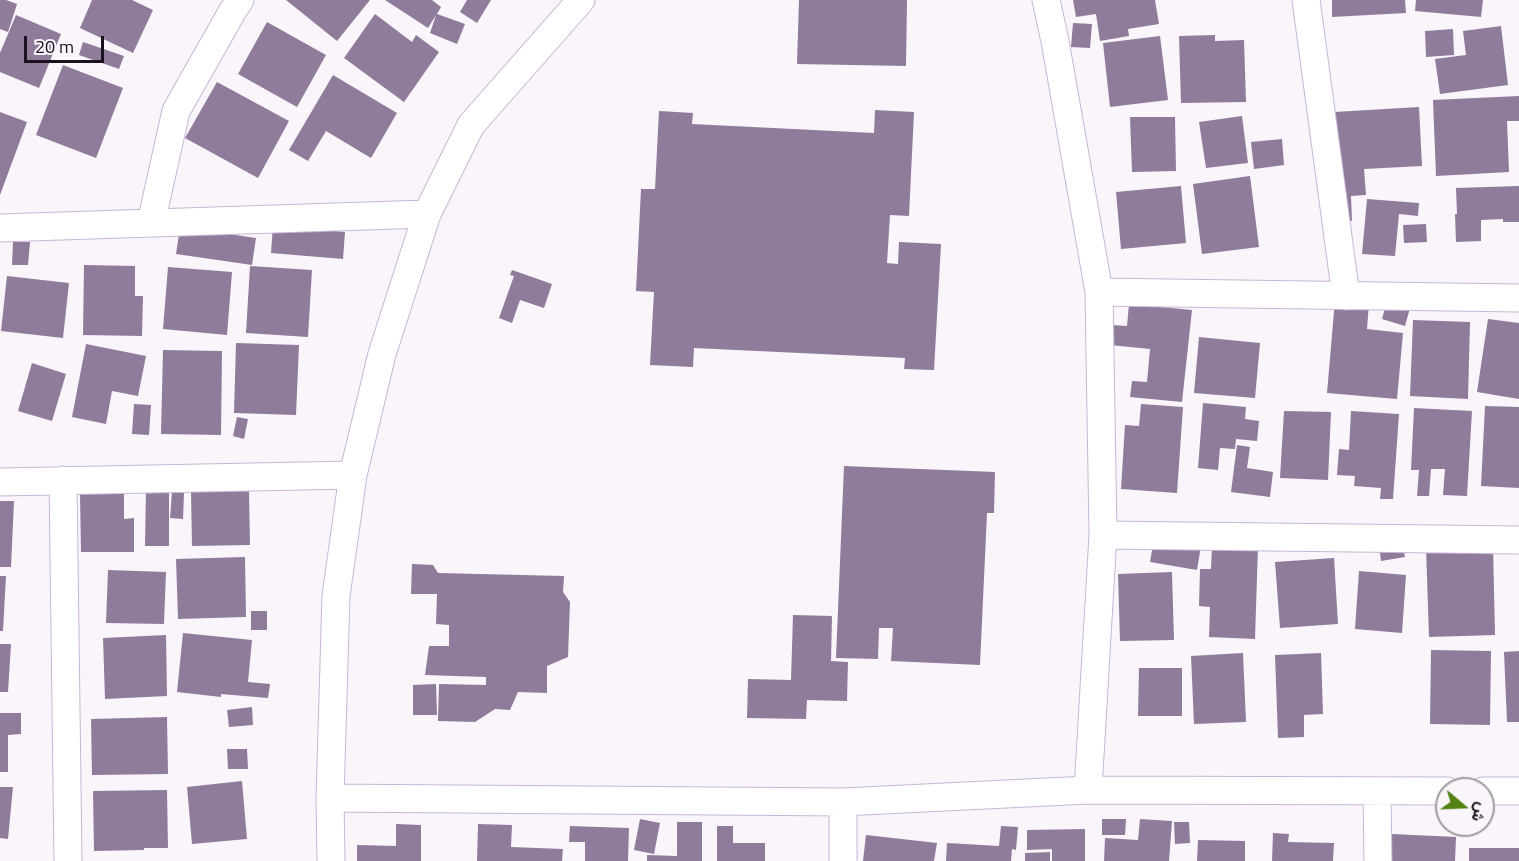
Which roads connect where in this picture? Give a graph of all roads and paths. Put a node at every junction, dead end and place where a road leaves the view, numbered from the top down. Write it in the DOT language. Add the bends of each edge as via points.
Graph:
graph roads {
  1 [pos="240,0"];
  2 [pos="582,0"];
  3 [pos="1046,0"];
  4 [pos="1306,0"];
  5 [pos="427,214"];
  6 [pos="151,223"];
  7 [pos="0,228"];
  8 [pos="1099,292"];
  9 [pos="1346,296"];
  10 [pos="1519,298"];
  11 [pos="353,475"];
  12 [pos="63,480"];
  13 [pos="0,482"];
  14 [pos="1102,535"];
  15 [pos="1519,540"];
  16 [pos="1088,790"];
  17 [pos="1377,791"];
  18 [pos="1435,791"];
  19 [pos="1495,791"];
  20 [pos="1519,791"];
  21 [pos="330,798"];
  22 [pos="843,802"];
  23 [pos="68,861"];
  24 [pos="331,861"];
  25 [pos="843,861"];
  26 [pos="1378,861"];
  1 -- 6 [label="street" via="176,111"];
  2 -- 5 [label="street" via="471,125"];
  3 -- 8 [label="street"];
  4 -- 9 [label="street"];
  5 -- 6 [label="street"];
  5 -- 11 [label="street" via="382,354"];
  6 -- 7 [label="street"];
  8 -- 9 [label="street"];
  8 -- 14 [label="street"];
  9 -- 10 [label="street"];
  11 -- 12 [label="street"];
  11 -- 21 [label="street" via="336,596"];
  12 -- 13 [label="street"];
  12 -- 23 [label="street"];
  14 -- 15 [label="street"];
  14 -- 16 [label="street"];
  16 -- 17 [label="street"];
  16 -- 22 [label="street"];
  17 -- 18 [label="street"];
  17 -- 26 [label="street"];
  19 -- 20 [label="street"];
  21 -- 22 [label="street"];
  21 -- 24 [label="street"];
  22 -- 25 [label="street"];
}
